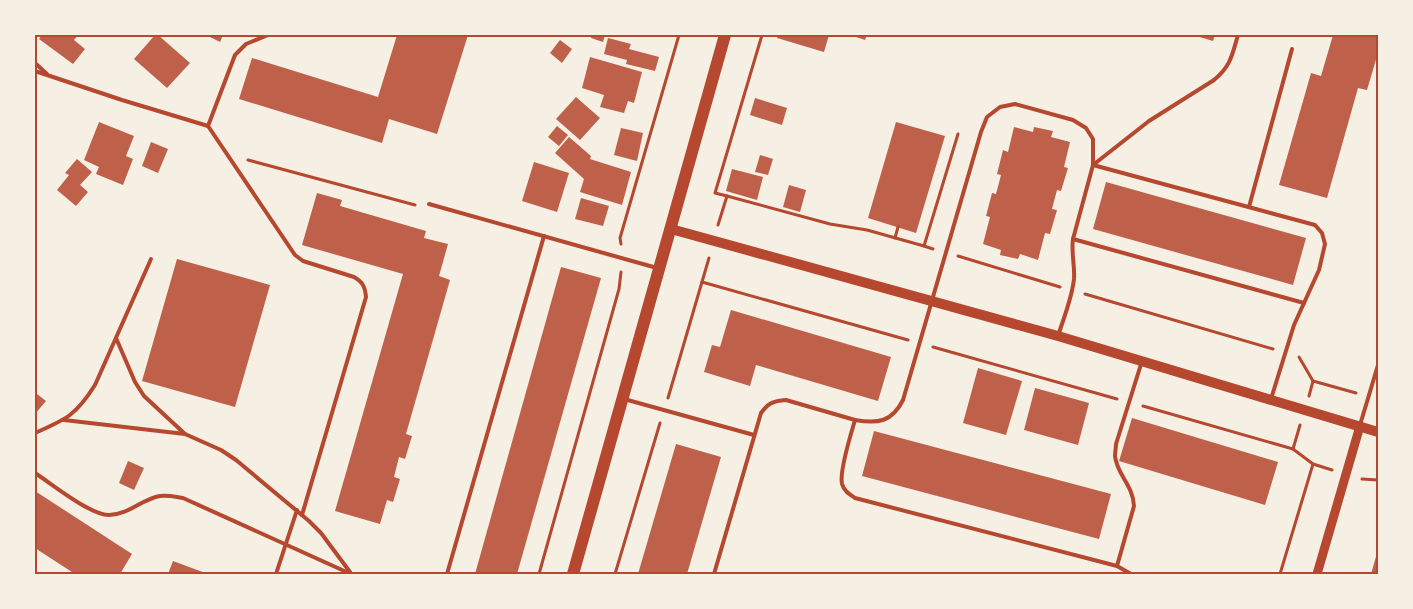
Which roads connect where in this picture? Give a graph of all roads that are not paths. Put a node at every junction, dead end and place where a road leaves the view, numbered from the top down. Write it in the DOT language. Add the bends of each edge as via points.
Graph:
graph roads {
  1 [pos="268,35"];
  2 [pos="725,35"];
  3 [pos="1238,35"];
  4 [pos="1292,49"];
  5 [pos="35,62"];
  6 [pos="35,71"];
  7 [pos="49,76"];
  8 [pos="208,126"];
  9 [pos="1093,165"];
  10 [pos="429,204"];
  11 [pos="1249,207"];
  12 [pos="671,229"];
  13 [pos="544,236"];
  14 [pos="1073,239"];
  15 [pos="151,259"];
  16 [pos="659,269"];
  17 [pos="932,300"];
  18 [pos="1304,303"];
  19 [pos="1058,336"];
  20 [pos="116,338"];
  21 [pos="1142,360"];
  22 [pos="1378,365"];
  23 [pos="623,398"];
  24 [pos="1271,399"];
  25 [pos="64,420"];
  26 [pos="855,420"];
  27 [pos="1360,426"];
  28 [pos="1378,432"];
  29 [pos="35,433"];
  30 [pos="185,434"];
  31 [pos="754,434"];
  32 [pos="35,473"];
  33 [pos="297,510"];
  34 [pos="302,515"];
  35 [pos="286,544"];
  36 [pos="1117,566"];
  37 [pos="276,574"];
  38 [pos="351,574"];
  39 [pos="447,574"];
  40 [pos="573,574"];
  41 [pos="714,574"];
  42 [pos="1131,574"];
  43 [pos="1317,574"];
  1 -- 8 [label="lane" via="246,44 235,55"];
  2 -- 12 [label="main road"];
  3 -- 9 [label="lane" via="1229,63 1214,80 1149,120"];
  4 -- 11 [label="lane"];
  5 -- 7 [label="lane"];
  6 -- 7 [label="lane"];
  7 -- 8 [label="lane"];
  8 -- 34 [label="lane" via="294,255 354,277 366,289"];
  9 -- 11 [label="lane"];
  9 -- 14 [label="lane"];
  9 -- 17 [label="lane" via="1093,139 1086,128 1073,120 1015,104 1000,107 987,117"];
  10 -- 13 [label="lane"];
  11 -- 18 [label="lane" via="1316,225 1322,233 1325,244 1319,270"];
  12 -- 16 [label="main road"];
  12 -- 17 [label="main road"];
  13 -- 16 [label="lane"];
  13 -- 39 [label="lane"];
  14 -- 18 [label="lane"];
  14 -- 19 [label="lane" via="1072,290"];
  15 -- 20 [label="lane"];
  16 -- 23 [label="main road"];
  17 -- 19 [label="main road"];
  17 -- 26 [label="lane" via="899,409 876,422"];
  18 -- 24 [label="lane"];
  19 -- 21 [label="main road"];
  20 -- 25 [label="lane" via="95,385 75,412"];
  20 -- 30 [label="lane" via="144,396"];
  21 -- 24 [label="main road"];
  21 -- 36 [label="lane" via="1116,444 1119,468 1134,496"];
  22 -- 27 [label="lane"];
  23 -- 31 [label="lane"];
  23 -- 40 [label="main road"];
  24 -- 27 [label="main road"];
  25 -- 29 [label="lane"];
  25 -- 30 [label="lane"];
  26 -- 31 [label="lane" via="776,400 767,404 761,413"];
  26 -- 36 [label="lane" via="841,473 846,492 855,498"];
  27 -- 28 [label="main road"];
  27 -- 43 [label="street"];
  30 -- 33 [label="lane" via="236,460"];
  31 -- 41 [label="lane"];
  32 -- 35 [label="lane" via="94,512 119,514 159,496 171,496 183,498"];
  33 -- 34 [label="lane"];
  33 -- 35 [label="lane"];
  34 -- 38 [label="lane"];
  35 -- 37 [label="lane"];
  35 -- 38 [label="lane"];
  36 -- 42 [label="lane"];
}
